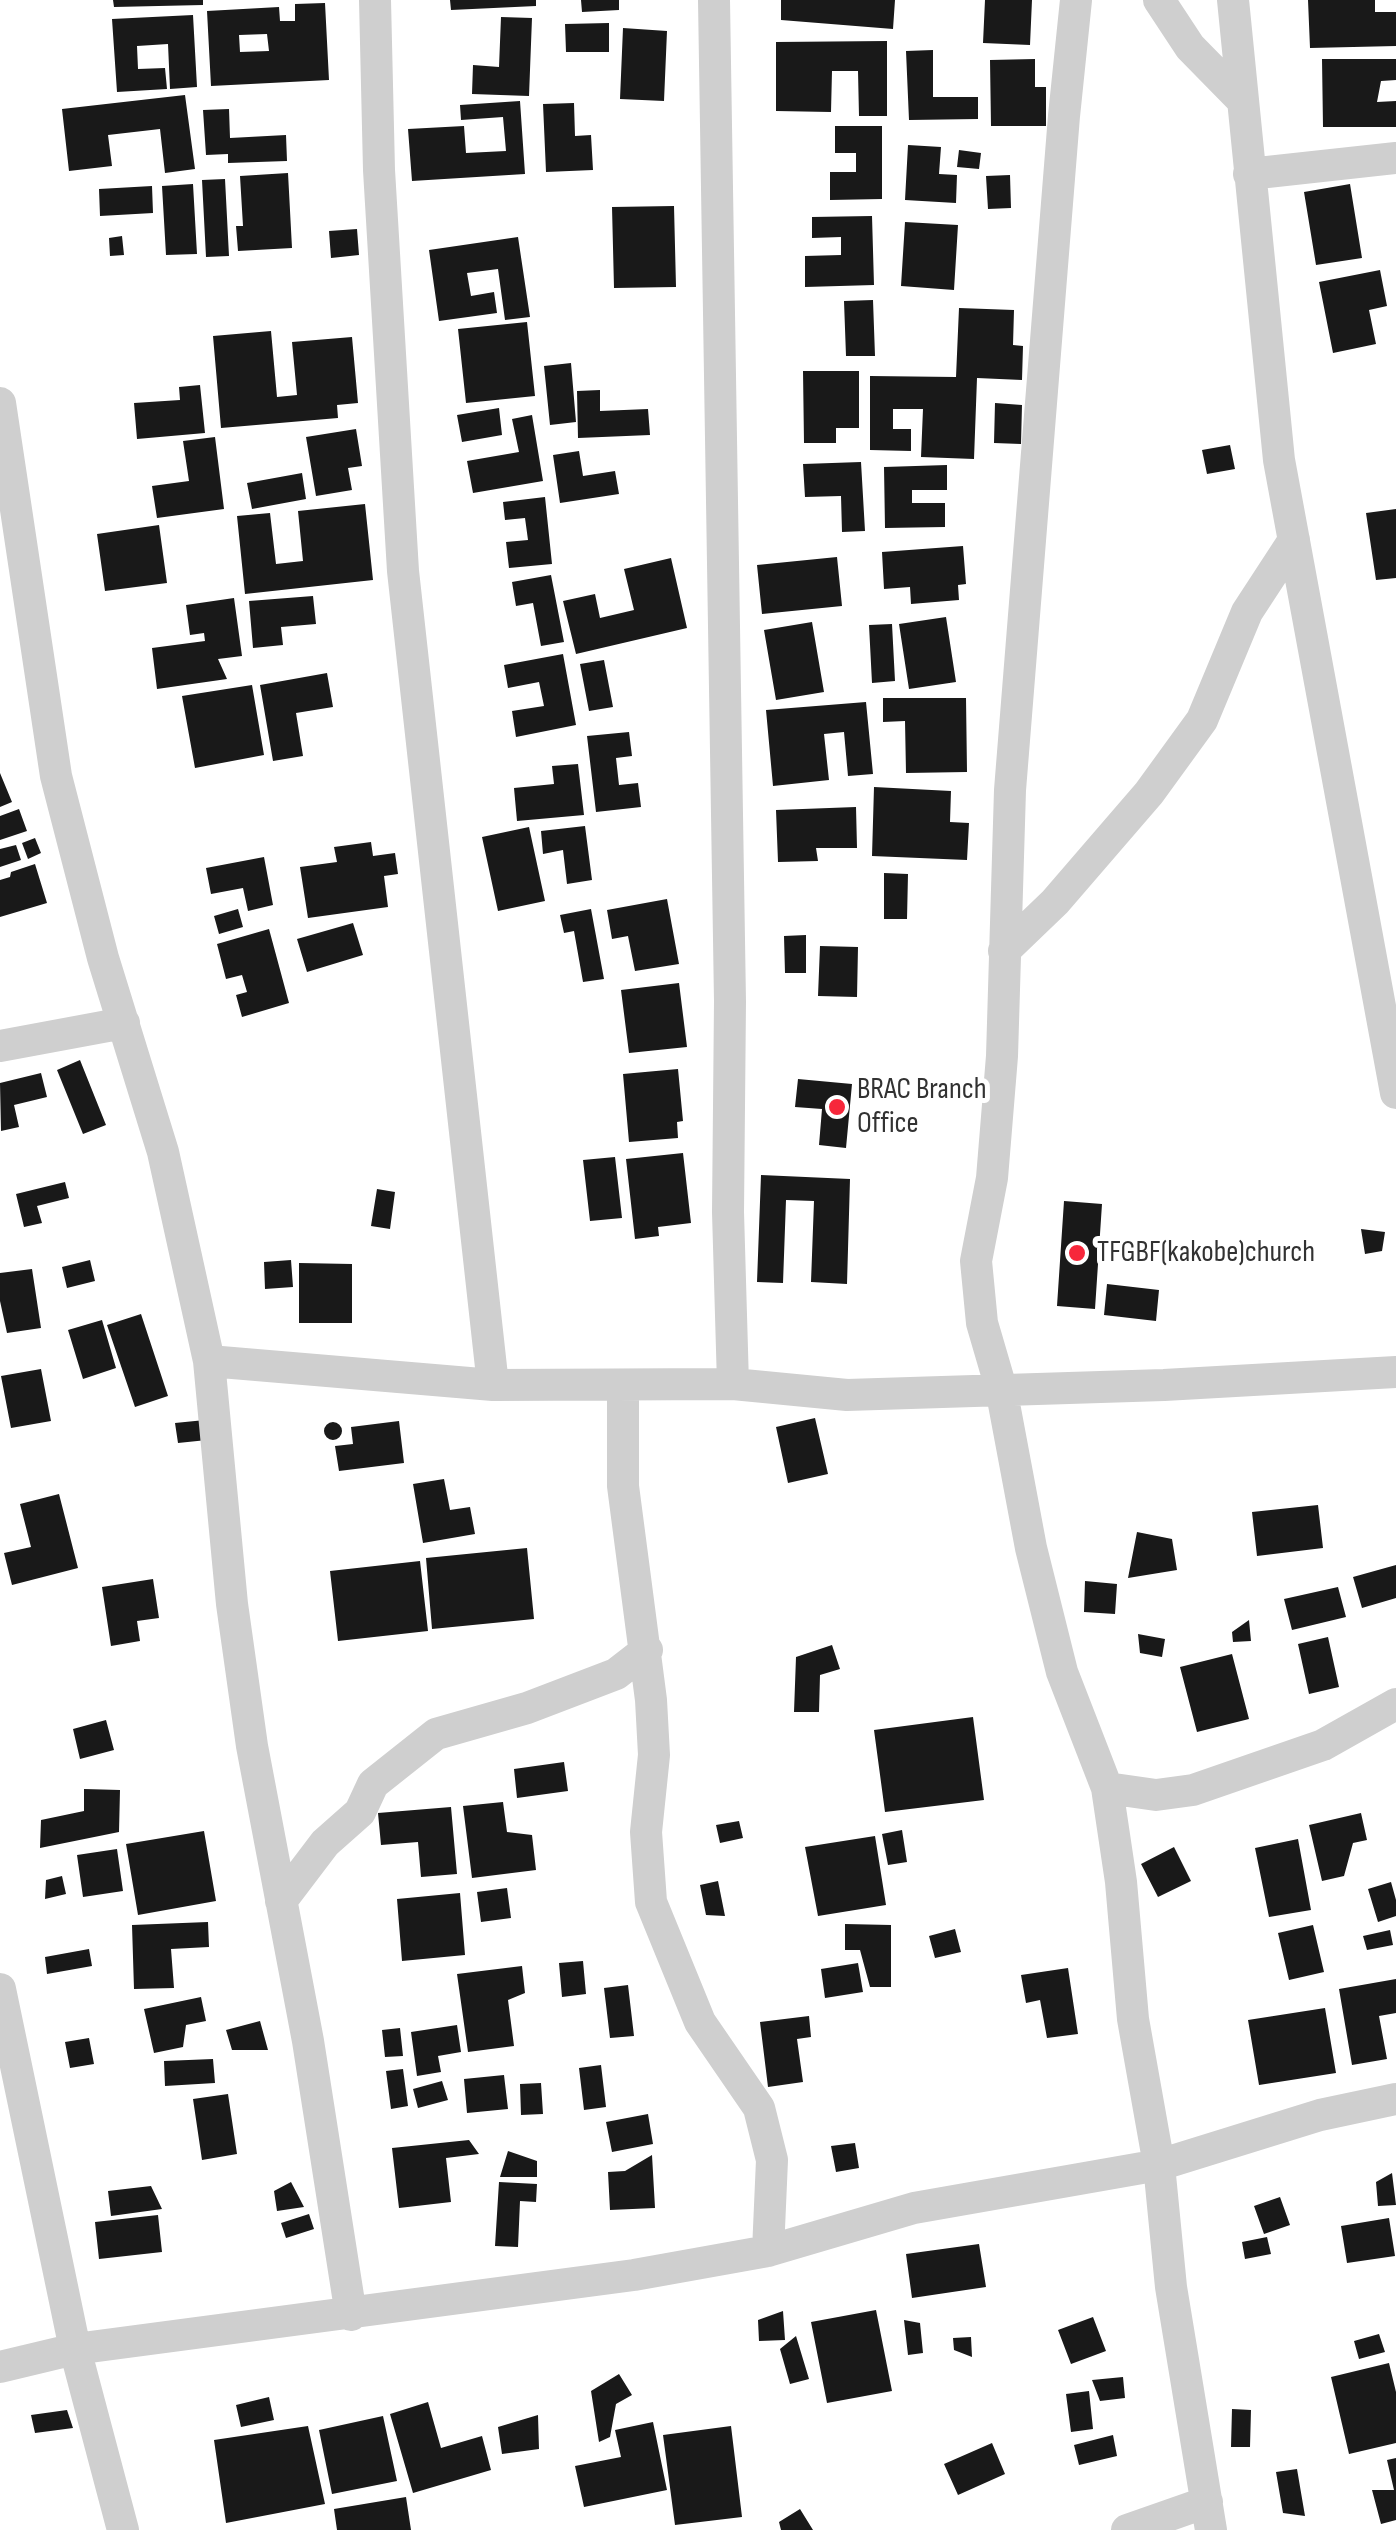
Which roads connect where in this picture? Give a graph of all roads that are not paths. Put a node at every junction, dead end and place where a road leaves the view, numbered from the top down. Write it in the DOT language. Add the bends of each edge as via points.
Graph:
graph roads {
  1 [pos="375,0"];
  2 [pos="714,0"];
  3 [pos="1076,0"];
  4 [pos="1159,0"];
  5 [pos="1233,0"];
  6 [pos="1241,99"];
  7 [pos="1396,158"];
  8 [pos="1248,174"];
  9 [pos="0,403"];
  10 [pos="1294,540"];
  11 [pos="1004,950"];
  12 [pos="124,1023"];
  13 [pos="0,1046"];
  14 [pos="1396,1093"];
  15 [pos="209,1362"];
  16 [pos="1396,1372"];
  17 [pos="493,1384"];
  18 [pos="733,1384"];
  19 [pos="623,1385"];
  20 [pos="1000,1388"];
  21 [pos="647,1650"];
  22 [pos="1396,1704"];
  23 [pos="1107,1788"];
  24 [pos="281,1901"];
  25 [pos="0,1989"];
  26 [pos="1396,2099"];
  27 [pos="1159,2165"];
  28 [pos="768,2250"];
  29 [pos="351,2315"];
  30 [pos="75,2349"];
  31 [pos="0,2366"];
  32 [pos="1209,2516"];
  33 [pos="123,2530"];
  34 [pos="1128,2530"];
  1 -- 17 [label="street" via="404,570"];
  2 -- 18 [label="street"];
  3 -- 11 [label="street" via="1010,790"];
  4 -- 6 [label="street" via="1190,47"];
  5 -- 6 [label="street"];
  6 -- 8 [label="street"];
  7 -- 8 [label="street"];
  8 -- 10 [label="street"];
  9 -- 12 [label="street" via="56,776"];
  10 -- 11 [label="street" via="1247,612 1202,720 1056,902"];
  10 -- 14 [label="street"];
  11 -- 20 [label="street" via="992,1178 976,1261 982,1322"];
  12 -- 13 [label="street"];
  12 -- 15 [label="street" via="163,1152"];
  15 -- 17 [label="street"];
  15 -- 24 [label="street" via="232,1604"];
  16 -- 20 [label="street"];
  17 -- 19 [label="street"];
  18 -- 19 [label="street"];
  18 -- 20 [label="street" via="848,1395"];
  19 -- 21 [label="street" via="623,1486"];
  20 -- 23 [label="street" via="1062,1672"];
  21 -- 24 [label="street" via="616,1674 436,1734 374,1784 360,1812 325,1843"];
  21 -- 28 [label="street" via="652,1902 700,2022 758,2108 772,2160"];
  22 -- 23 [label="street" via="1322,1744 1192,1790"];
  23 -- 27 [label="street" via="1133,2019"];
  24 -- 29 [label="street"];
  25 -- 30 [label="street"];
  26 -- 27 [label="street" via="1320,2114"];
  27 -- 28 [label="street" via="914,2208"];
  27 -- 32 [label="street" via="1171,2287"];
  28 -- 29 [label="street" via="634,2276"];
  29 -- 30 [label="street"];
  30 -- 31 [label="street"];
  30 -- 33 [label="street"];
  32 -- 34 [label="street"];
}
